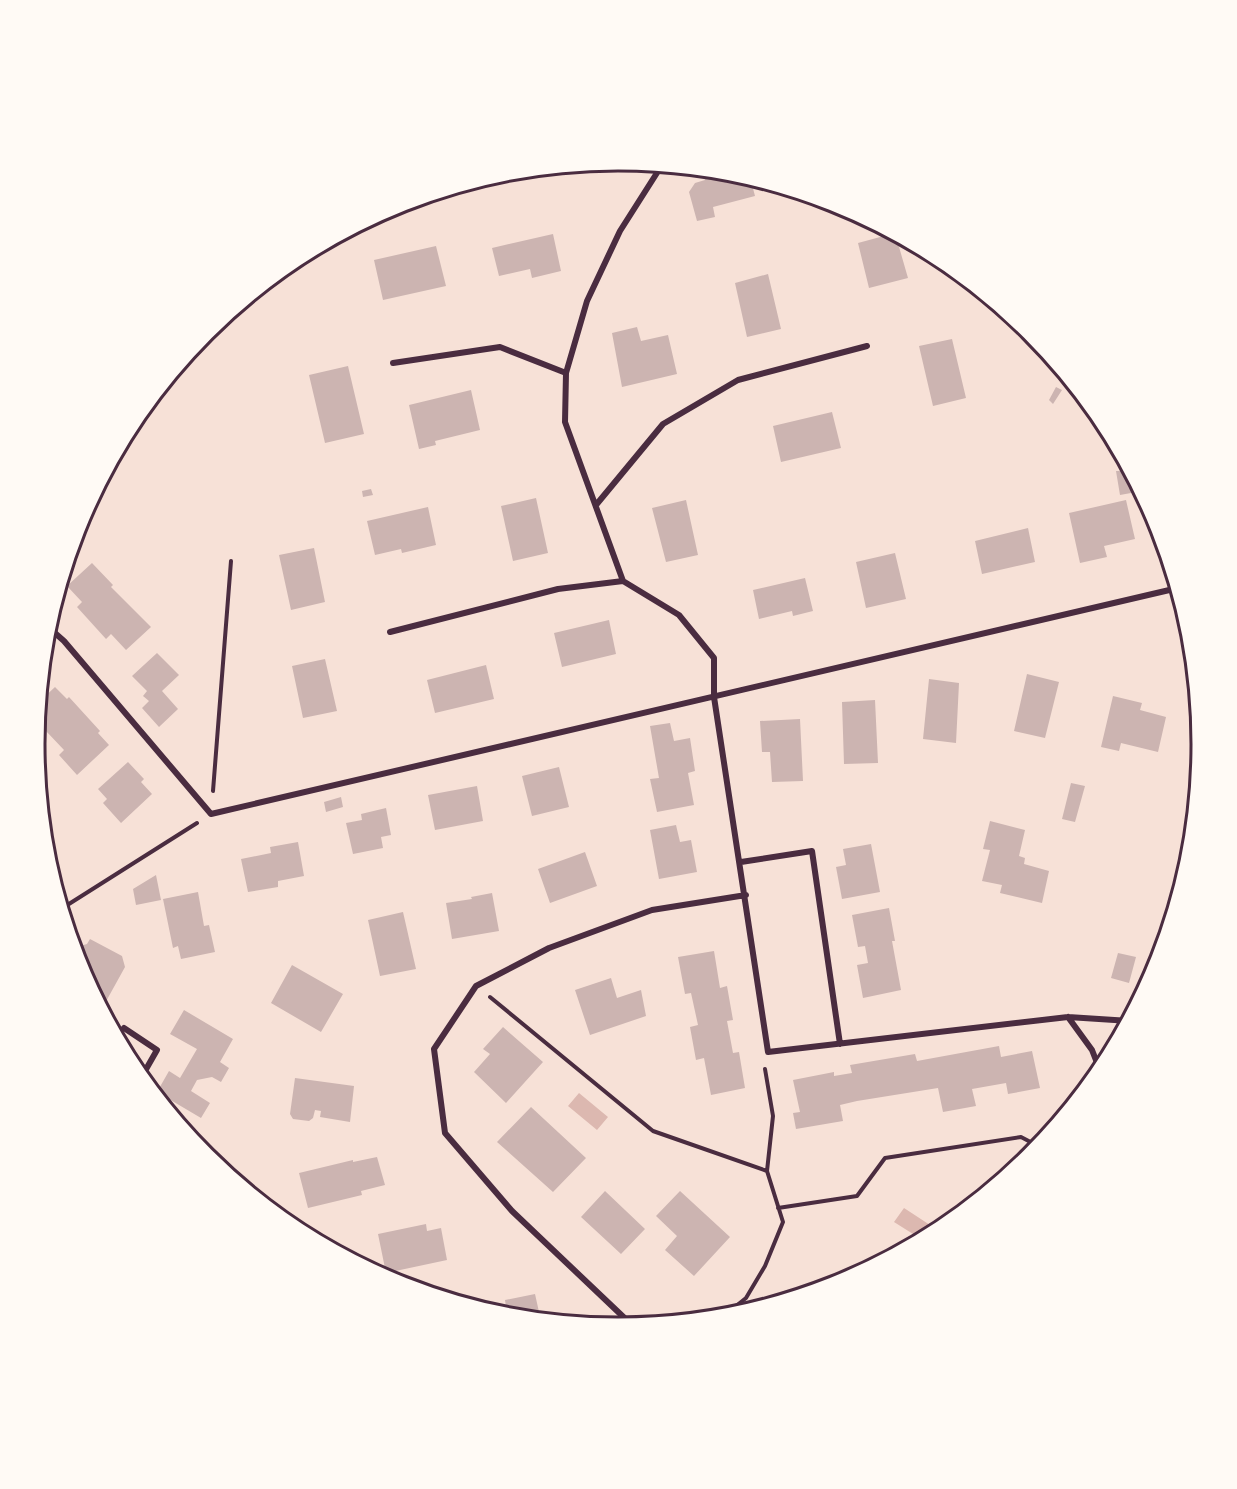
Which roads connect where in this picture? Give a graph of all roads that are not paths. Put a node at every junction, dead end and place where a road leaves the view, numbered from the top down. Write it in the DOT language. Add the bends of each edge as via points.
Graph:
graph roads {
  1 [pos="657,172"];
  2 [pos="867,346"];
  3 [pos="393,363"];
  4 [pos="566,373"];
  5 [pos="596,505"];
  6 [pos="623,581"];
  7 [pos="1170,590"];
  8 [pos="390,632"];
  9 [pos="56,634"];
  10 [pos="714,697"];
  11 [pos="741,862"];
  12 [pos="746,895"];
  13 [pos="1068,1017"];
  14 [pos="1121,1020"];
  15 [pos="124,1028"];
  16 [pos="840,1044"];
  17 [pos="1096,1061"];
  18 [pos="146,1069"];
  19 [pos="623,1318"];
  1 -- 4 [label="street" via="620,231 587,301"];
  2 -- 5 [label="street" via="738,380 663,424"];
  3 -- 4 [label="street" via="500,347"];
  4 -- 5 [label="street" via="565,422"];
  5 -- 6 [label="street"];
  6 -- 8 [label="street" via="558,589"];
  6 -- 10 [label="street" via="679,615 714,658"];
  7 -- 10 [label="street"];
  9 -- 10 [label="street" via="211,814"];
  10 -- 11 [label="street"];
  11 -- 12 [label="street"];
  11 -- 16 [label="street" via="812,851"];
  12 -- 16 [label="street" via="768,1052"];
  12 -- 19 [label="street" via="652,910 549,948 476,986 434,1050 446,1133 512,1211"];
  13 -- 14 [label="street"];
  13 -- 16 [label="street"];
  13 -- 17 [label="street"];
  15 -- 18 [label="street" via="157,1050"];
}
